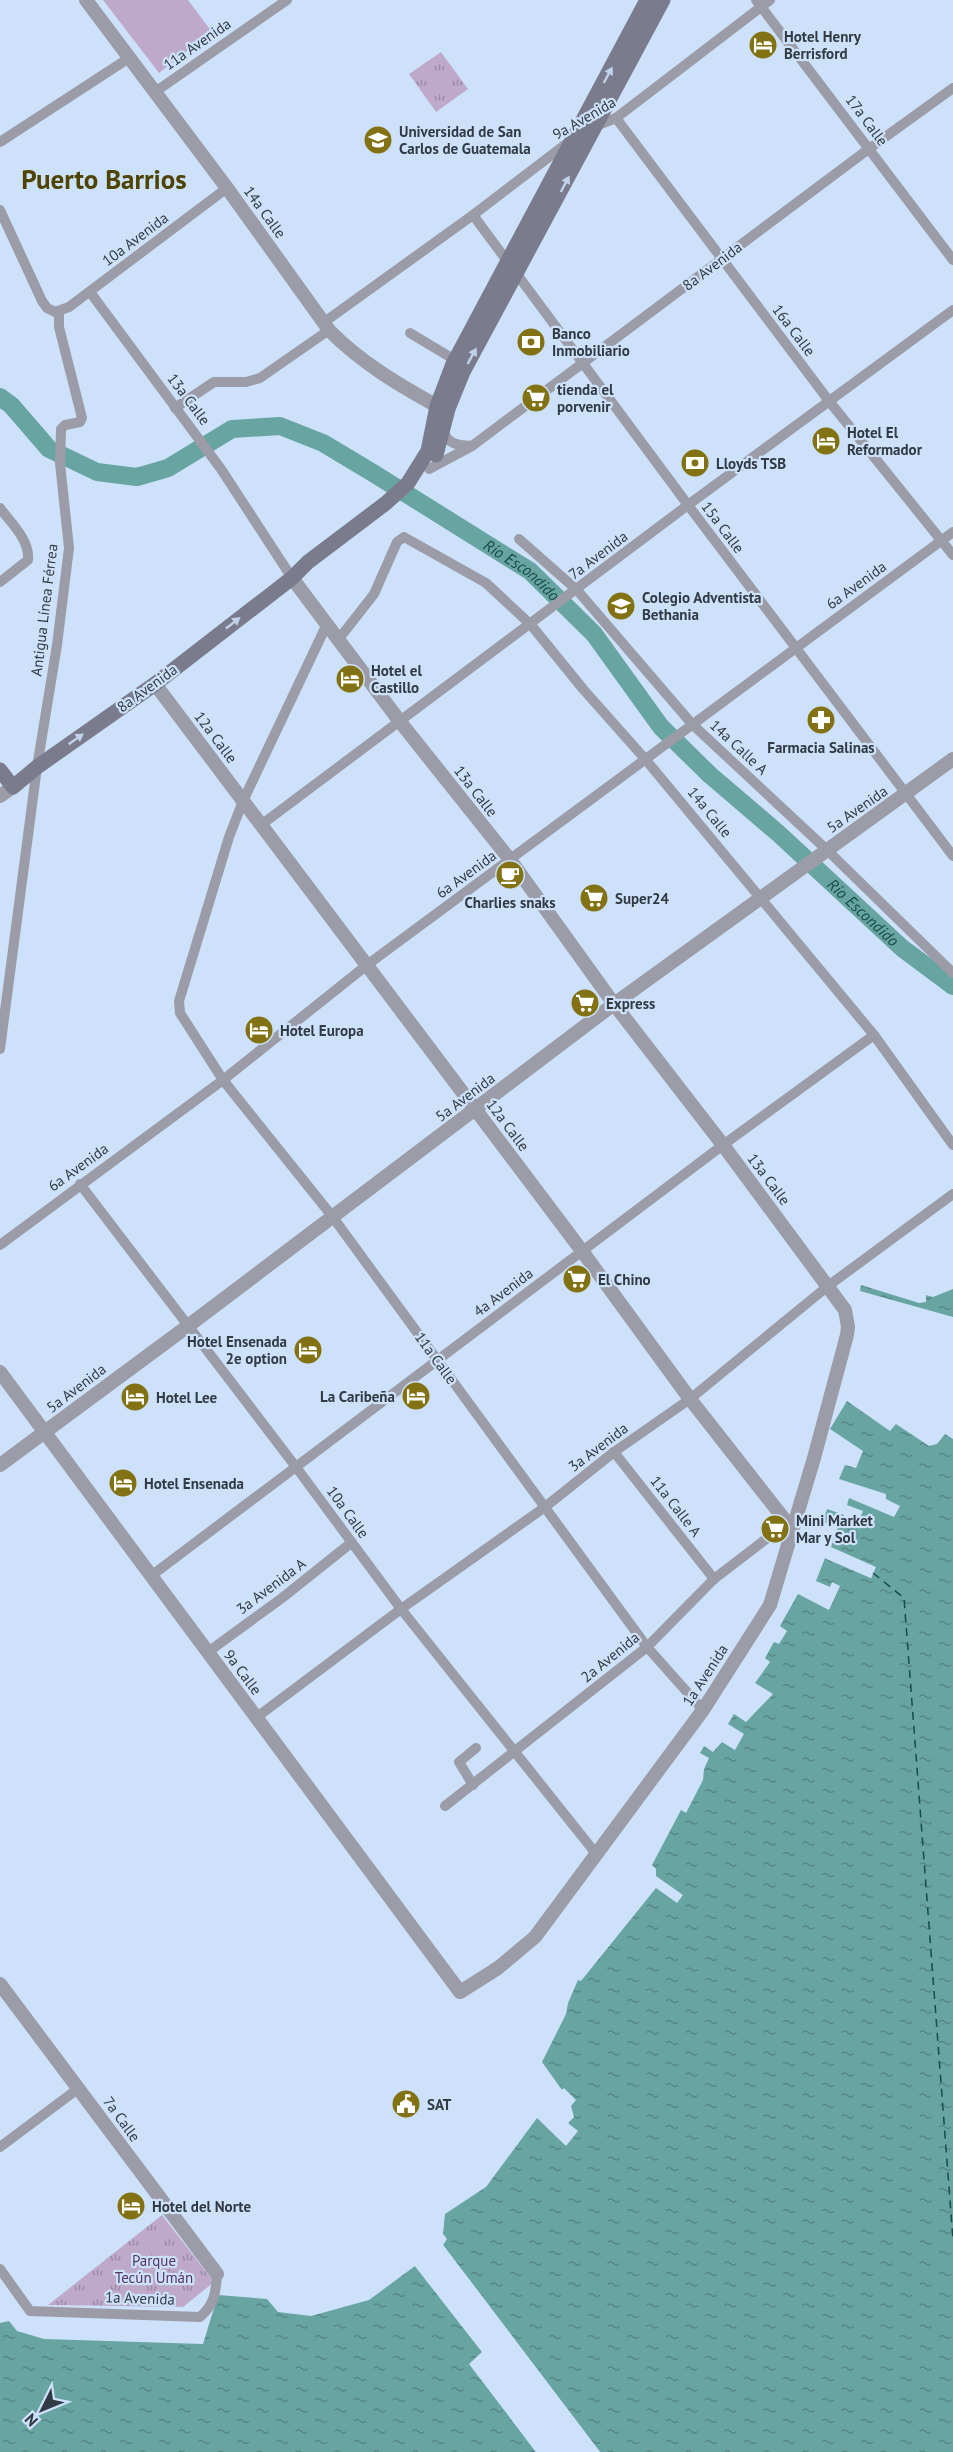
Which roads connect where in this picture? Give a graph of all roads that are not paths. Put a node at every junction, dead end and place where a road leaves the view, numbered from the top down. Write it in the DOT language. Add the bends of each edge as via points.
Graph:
graph roads {
  1 [pos="86,0"];
  2 [pos="287,0"];
  3 [pos="647,0"];
  4 [pos="663,0"];
  5 [pos="763,2"];
  6 [pos="129,58"];
  7 [pos="953,88"];
  8 [pos="154,92"];
  9 [pos="616,118"];
  10 [pos="597,126"];
  11 [pos="574,137"];
  12 [pos="0,141"];
  13 [pos="870,148"];
  14 [pos="227,188"];
  15 [pos="0,210"];
  16 [pos="473,214"];
  17 [pos="722,259"];
  18 [pos="953,260"];
  19 [pos="512,267"];
  20 [pos="90,292"];
  21 [pos="953,310"];
  22 [pos="59,312"];
  23 [pos="326,326"];
  24 [pos="410,333"];
  25 [pos="455,360"];
  26 [pos="584,363"];
  27 [pos="829,401"];
  28 [pos="442,408"];
  29 [pos="178,411"];
  30 [pos="443,430"];
  31 [pos="472,446"];
  32 [pos="429,469"];
  33 [pos="411,487"];
  34 [pos="688,506"];
  35 [pos="0,508"];
  36 [pos="953,532"];
  37 [pos="519,538"];
  38 [pos="942,540"];
  39 [pos="953,555"];
  40 [pos="292,578"];
  41 [pos="0,582"];
  42 [pos="574,592"];
  43 [pos="327,624"];
  44 [pos="531,625"];
  45 [pos="338,640"];
  46 [pos="797,647"];
  47 [pos="154,684"];
  48 [pos="401,723"];
  49 [pos="692,725"];
  50 [pos="650,757"];
  51 [pos="953,759"];
  52 [pos="37,767"];
  53 [pos="0,770"];
  54 [pos="13,787"];
  55 [pos="907,794"];
  56 [pos="0,796"];
  57 [pos="243,801"];
  58 [pos="261,825"];
  59 [pos="823,853"];
  60 [pos="953,855"];
  61 [pos="511,861"];
  62 [pos="760,899"];
  63 [pos="367,965"];
  64 [pos="951,971"];
  65 [pos="614,1004"];
  66 [pos="874,1035"];
  67 [pos="0,1049"];
  68 [pos="223,1080"];
  69 [pos="476,1110"];
  70 [pos="723,1144"];
  71 [pos="953,1145"];
  72 [pos="80,1184"];
  73 [pos="953,1194"];
  74 [pos="332,1216"];
  75 [pos="2,1243"];
  76 [pos="582,1251"];
  77 [pos="0,1255"];
  78 [pos="828,1286"];
  79 [pos="842,1305"];
  80 [pos="188,1326"];
  81 [pos="438,1360"];
  82 [pos="0,1372"];
  83 [pos="690,1399"];
  84 [pos="45,1432"];
  85 [pos="614,1452"];
  86 [pos="0,1465"];
  87 [pos="296,1467"];
  88 [pos="545,1507"];
  89 [pos="790,1526"];
  90 [pos="351,1543"];
  91 [pos="152,1576"];
  92 [pos="714,1579"];
  93 [pos="401,1609"];
  94 [pos="647,1647"];
  95 [pos="208,1652"];
  96 [pos="703,1710"];
  97 [pos="257,1717"];
  98 [pos="476,1748"];
  99 [pos="516,1752"];
  100 [pos="473,1785"];
  101 [pos="445,1806"];
  102 [pos="597,1854"];
  103 [pos="0,1984"];
  104 [pos="460,1992"];
  105 [pos="79,2088"];
  106 [pos="0,2147"];
  107 [pos="0,2269"];
  108 [pos="217,2274"];
  1 -- 6 [label="street, 14a Calle"];
  2 -- 8 [label="street, 11a Avenida"];
  11 -- 3 [label="main road, one-way"];
  4 -- 10 [label="main road"];
  5 -- 9 [label="street, 9a Avenida"];
  5 -- 13 [label="street, 17a Calle"];
  6 -- 8 [label="street, 14a Calle"];
  6 -- 12 [label="street"];
  7 -- 13 [label="street, 8a Avenida"];
  8 -- 14 [label="street, 14a Calle"];
  9 -- 10 [label="street, 9a Avenida"];
  9 -- 17 [label="street, 16a Calle"];
  10 -- 11 [label="street, 9a Avenida"];
  19 -- 10 [label="main road, one-way"];
  11 -- 16 [label="street, 9a Avenida"];
  11 -- 19 [label="main road"];
  13 -- 17 [label="street, 8a Avenida"];
  13 -- 18 [label="street, 17a Calle"];
  14 -- 20 [label="street, 10a Avenida"];
  14 -- 23 [label="street, 14a Calle"];
  15 -- 22 [label="street" via="42,301 51,311"];
  16 -- 19 [label="street, 15a Calle"];
  16 -- 23 [label="street, 9a Avenida"];
  17 -- 26 [label="street, 8a Avenida"];
  17 -- 27 [label="street, 16a Calle"];
  19 -- 25 [label="main road"];
  19 -- 26 [label="street, 15a Calle"];
  28 -- 19 [label="main road, one-way"];
  20 -- 22 [label="street, 10a Avenida"];
  20 -- 29 [label="street, 13a Calle"];
  21 -- 27 [label="street, 7a Avenida"];
  22 -- 52 [label="street, Antigua Línea Férrea" via="59,327 82,418 61,429 60,463 69,548"];
  23 -- 28 [label="street, 14a Calle" via="386,376"];
  23 -- 29 [label="street, 9a Avenida" via="260,378 214,382"];
  24 -- 25 [label="street"];
  25 -- 28 [label="main road"];
  26 -- 31 [label="street, 8a Avenida"];
  26 -- 34 [label="street, 15a Calle"];
  27 -- 34 [label="street, 7a Avenida"];
  27 -- 38 [label="street, 16a Calle"];
  28 -- 30 [label="main road, 8a Avenida"];
  28 -- 33 [label="main road, 8a Avenida"];
  29 -- 40 [label="street, 13a Calle"];
  30 -- 31 [label="street" via="453,444"];
  30 -- 32 [label="main road, 8a Avenida"];
  31 -- 32 [label="street, 8a Avenida"];
  32 -- 33 [label="main road, 8a Avenida"];
  33 -- 40 [label="main road, 8a Avenida"];
  34 -- 42 [label="street, 7a Avenida"];
  34 -- 46 [label="street, 15a Calle"];
  35 -- 41 [label="street" via="29,553 28,560"];
  36 -- 38 [label="street, 6a Avenida"];
  37 -- 42 [label="street, 14a Calle A"];
  38 -- 39 [label="street, 16a Calle"];
  38 -- 46 [label="street, 6a Avenida"];
  40 -- 43 [label="street, 13a Calle"];
  47 -- 40 [label="main road, 8a Avenida, one-way"];
  42 -- 44 [label="street, 7a Avenida"];
  42 -- 49 [label="street, 14a Calle A"];
  43 -- 45 [label="street, 13a Calle"];
  43 -- 57 [label="street"];
  44 -- 45 [label="street, 14a Calle" via="486,583 407,537 397,542 374,594"];
  44 -- 48 [label="street, 7a Avenida"];
  44 -- 50 [label="street, 14a Calle" via="583,688"];
  45 -- 48 [label="street, 13a Calle"];
  46 -- 49 [label="street, 6a Avenida"];
  46 -- 55 [label="street, 15a Calle"];
  52 -- 47 [label="main road, 8a Avenida, one-way"];
  47 -- 57 [label="street, 12a Calle"];
  48 -- 58 [label="street, 7a Avenida"];
  48 -- 61 [label="street, 13a Calle"];
  49 -- 50 [label="street, 6a Avenida"];
  49 -- 59 [label="street, 14a Calle A"];
  50 -- 61 [label="street, 6a Avenida"];
  50 -- 62 [label="street, 14a Calle"];
  51 -- 55 [label="street, 5a Avenida"];
  52 -- 54 [label="main road, 8a Avenida"];
  52 -- 67 [label="street, Antigua Línea Férrea"];
  53 -- 54 [label="main road"];
  54 -- 56 [label="street, 8a Avenida"];
  55 -- 59 [label="street, 5a Avenida"];
  55 -- 60 [label="street, 15a Calle"];
  57 -- 58 [label="street, 12a Calle"];
  57 -- 68 [label="street, 11a Calle" via="179,1001 183,1019"];
  58 -- 63 [label="street, 12a Calle"];
  59 -- 62 [label="street, 5a Avenida"];
  59 -- 64 [label="street, 14a Calle A"];
  61 -- 63 [label="street, 6a Avenida"];
  61 -- 65 [label="street, 13a Calle"];
  62 -- 65 [label="street, 5a Avenida"];
  62 -- 66 [label="street, 14a Calle"];
  63 -- 68 [label="street, 6a Avenida"];
  63 -- 69 [label="street, 12a Calle"];
  65 -- 69 [label="street, 5a Avenida"];
  65 -- 70 [label="street, 13a Calle"];
  66 -- 70 [label="street, 4a Avenida"];
  66 -- 71 [label="street, 14a Calle"];
  68 -- 72 [label="street, 6a Avenida"];
  68 -- 74 [label="street, 11a Calle"];
  69 -- 74 [label="street, 5a Avenida"];
  69 -- 76 [label="street, 12a Calle"];
  70 -- 76 [label="street, 4a Avenida"];
  70 -- 78 [label="street, 13a Calle"];
  72 -- 75 [label="street, 6a Avenida"];
  72 -- 80 [label="street, 10a Calle"];
  73 -- 78 [label="street, 3a Avenida"];
  74 -- 80 [label="street, 5a Avenida"];
  74 -- 81 [label="street, 11a Calle"];
  75 -- 77 [label="street"];
  76 -- 81 [label="street, 4a Avenida"];
  76 -- 83 [label="street, 12a Calle"];
  78 -- 79 [label="street, 13a Calle"];
  78 -- 83 [label="street, 3a Avenida"];
  79 -- 89 [label="street, 1a Avenida" via="847,1335 814,1458"];
  80 -- 84 [label="street, 5a Avenida"];
  80 -- 87 [label="street, 10a Calle"];
  81 -- 87 [label="street, 4a Avenida"];
  81 -- 88 [label="street, 11a Calle"];
  82 -- 84 [label="street, 9a Calle"];
  83 -- 85 [label="street, 3a Avenida"];
  83 -- 89 [label="street, 12a Calle"];
  84 -- 86 [label="street, 5a Avenida"];
  84 -- 91 [label="street, 9a Calle"];
  85 -- 88 [label="street, 3a Avenida"];
  85 -- 92 [label="street, 11a Calle A"];
  87 -- 90 [label="street, 10a Calle"];
  87 -- 91 [label="street, 4a Avenida"];
  88 -- 93 [label="street, 3a Avenida"];
  88 -- 94 [label="street, 11a Calle"];
  89 -- 92 [label="street, 2a Avenida"];
  89 -- 96 [label="street, 1a Avenida" via="770,1605"];
  90 -- 93 [label="street, 10a Calle"];
  90 -- 95 [label="street, 3a Avenida A"];
  91 -- 95 [label="street, 9a Calle"];
  92 -- 94 [label="street, 2a Avenida"];
  93 -- 97 [label="street, 3a Avenida"];
  93 -- 99 [label="street, 10a Calle"];
  94 -- 96 [label="street, 11a Calle"];
  94 -- 99 [label="street, 2a Avenida"];
  95 -- 97 [label="street, 9a Calle"];
  96 -- 102 [label="street, 1a Avenida"];
  97 -- 104 [label="street, 9a Calle"];
  98 -- 100 [label="street" via="459,1762"];
  99 -- 100 [label="street, 2a Avenida"];
  99 -- 102 [label="street, 10a Calle"];
  100 -- 101 [label="street, 2a Avenida"];
  102 -- 104 [label="street, 1a Avenida" via="535,1937 498,1968"];
  103 -- 105 [label="street, 7a Calle"];
  105 -- 106 [label="street"];
  105 -- 108 [label="street, 7a Calle"];
  107 -- 108 [label="street, 1a Avenida" via="30,2311 200,2317 210,2308"];
}
